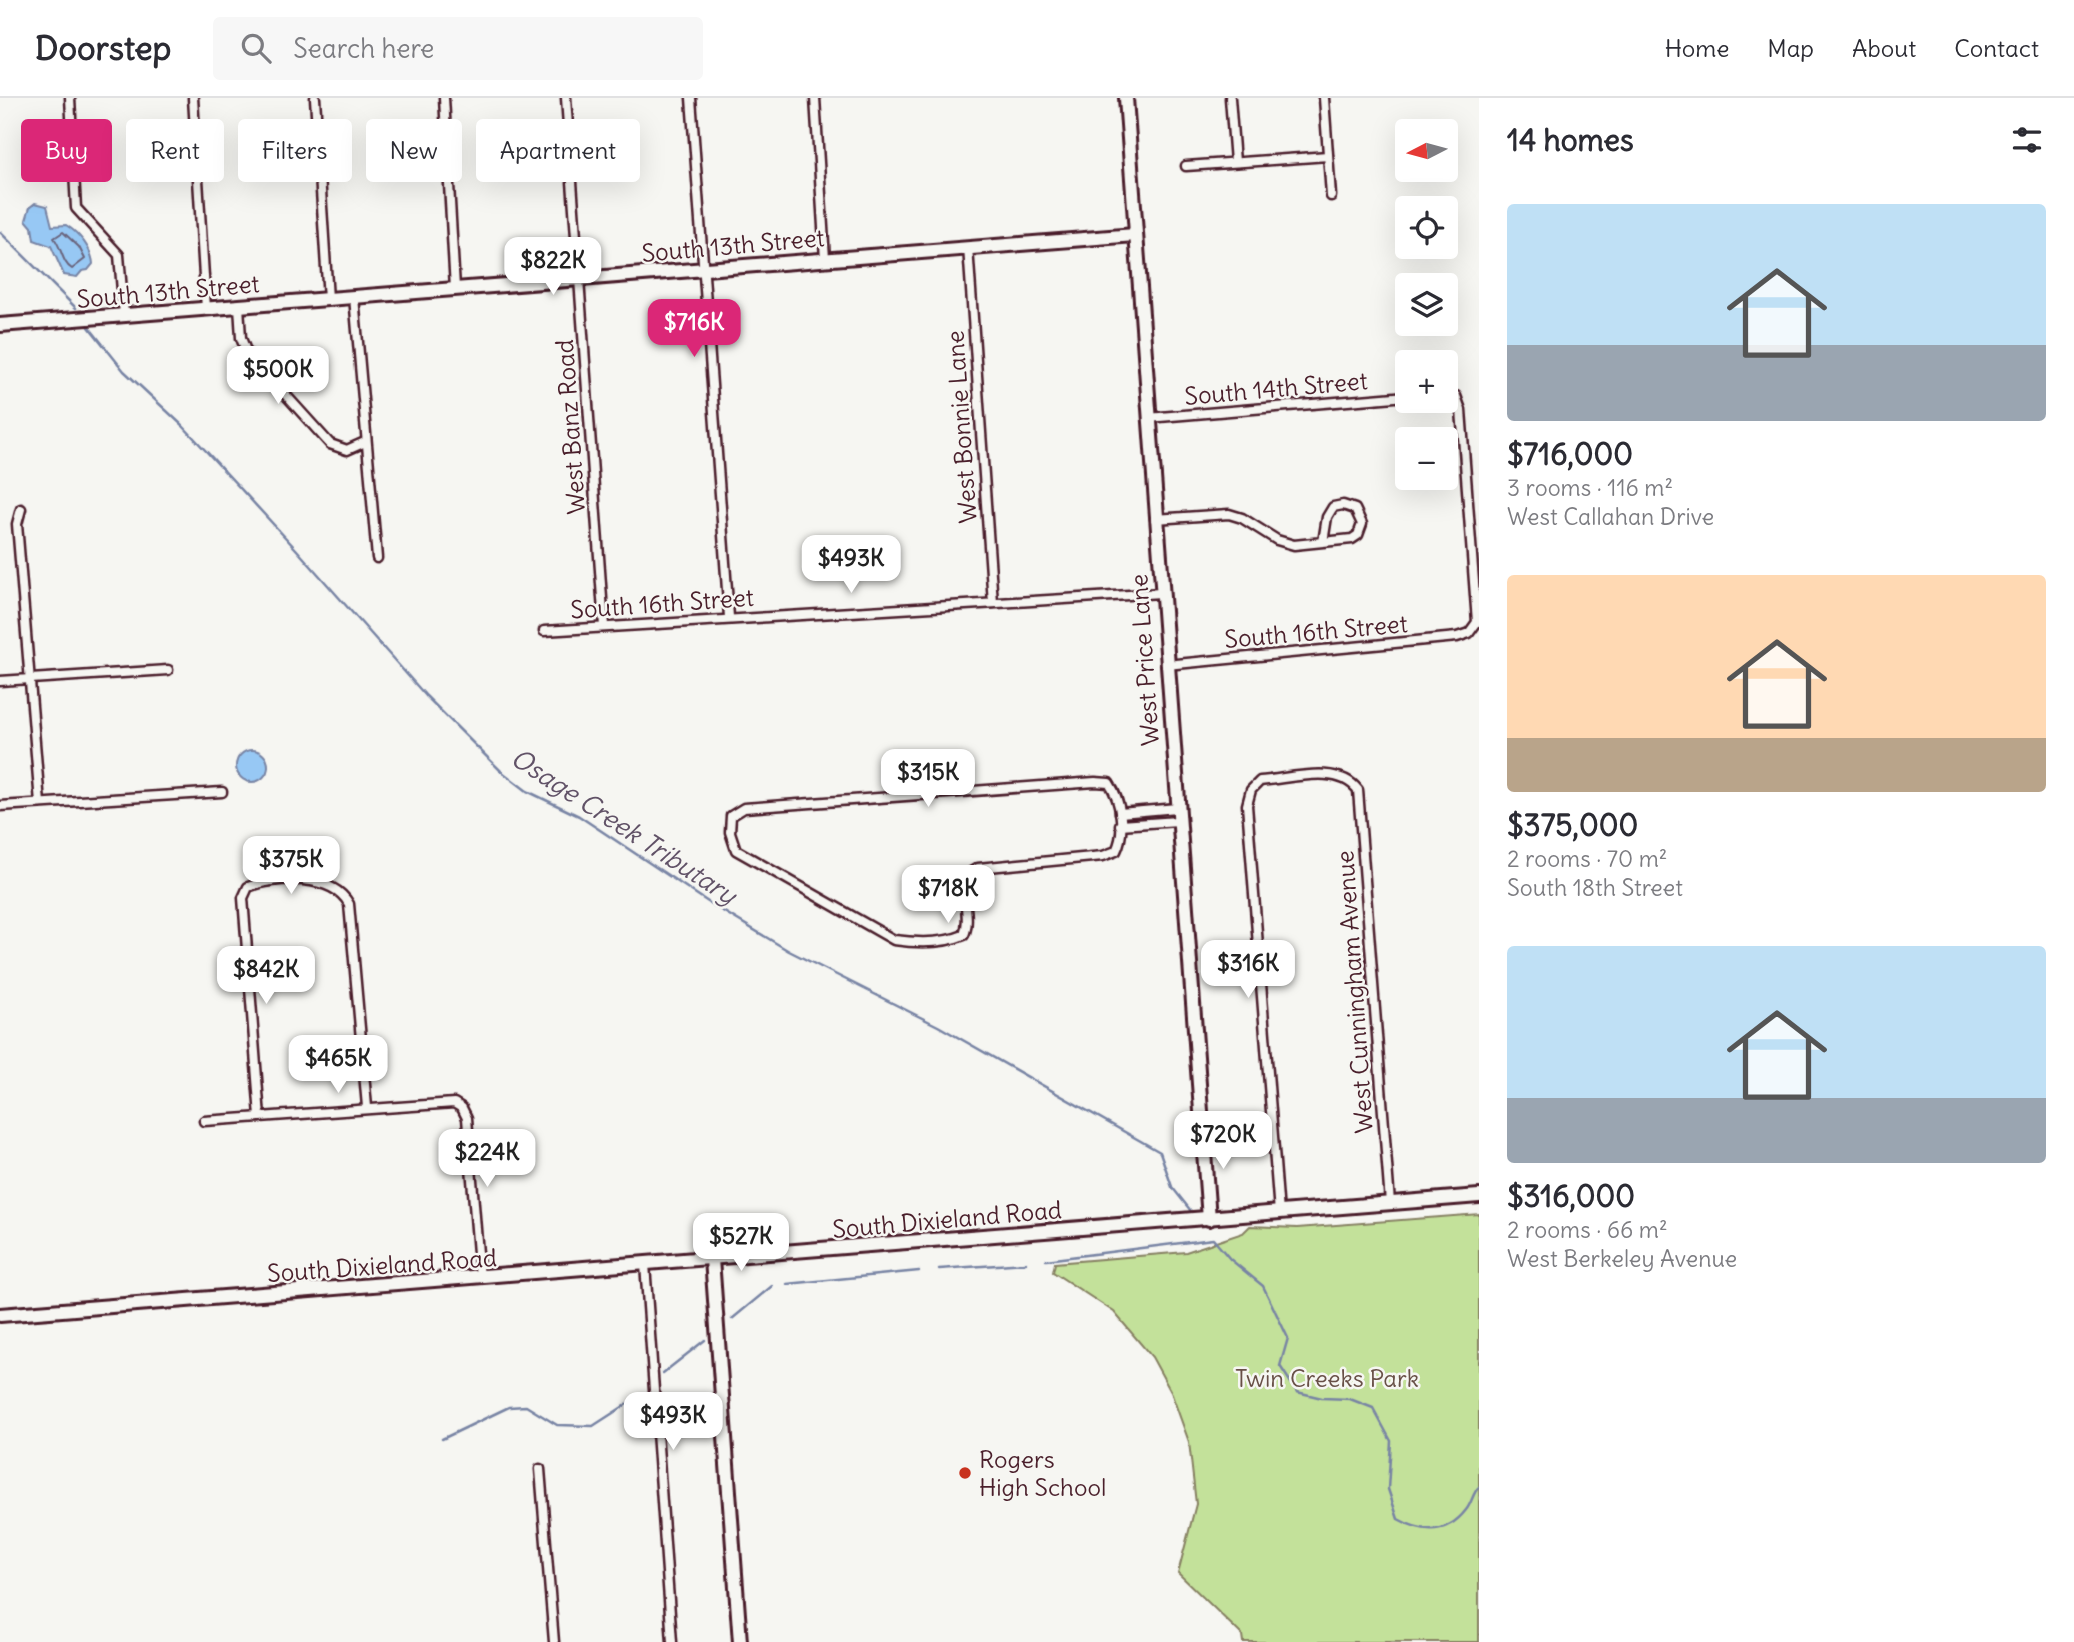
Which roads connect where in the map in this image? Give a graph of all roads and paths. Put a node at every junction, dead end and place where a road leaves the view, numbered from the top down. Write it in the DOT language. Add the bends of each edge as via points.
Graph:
graph roads {
  1 [pos="70,98"];
  2 [pos="192,98"];
  3 [pos="315,98"];
  4 [pos="444,98"];
  5 [pos="566,98"];
  6 [pos="691,98"];
  7 [pos="815,98"];
  8 [pos="1126,98"];
  9 [pos="1230,98"];
  10 [pos="1324,98"];
  11 [pos="1328,156"];
  12 [pos="1235,162"];
  13 [pos="1186,166"];
  14 [pos="1331,196"];
  15 [pos="1135,235"];
  16 [pos="968,247"];
  17 [pos="825,259"];
  18 [pos="702,269"];
  19 [pos="578,278"];
  20 [pos="455,288"];
  21 [pos="354,297"];
  22 [pos="328,299"];
  23 [pos="239,306"];
  24 [pos="206,309"];
  25 [pos="124,315"];
  26 [pos="0,325"];
  27 [pos="1395,397"];
  28 [pos="1458,402"];
  29 [pos="1148,418"];
  30 [pos="365,443"];
  31 [pos="21,509"];
  32 [pos="1155,519"];
  33 [pos="1323,542"];
  34 [pos="377,558"];
  35 [pos="1161,593"];
  36 [pos="993,603"];
  37 [pos="729,617"];
  38 [pos="604,626"];
  39 [pos="544,631"];
  40 [pos="1166,665"];
  41 [pos="168,670"];
  42 [pos="32,678"];
  43 [pos="0,681"];
  44 [pos="222,792"];
  45 [pos="40,803"];
  46 [pos="0,806"];
  47 [pos="1119,813"];
  48 [pos="1177,814"];
  49 [pos="1120,825"];
  50 [pos="367,1107"];
  51 [pos="260,1117"];
  52 [pos="204,1121"];
  53 [pos="1479,1196"];
  54 [pos="1390,1203"];
  55 [pos="1279,1213"];
  56 [pos="1209,1219"];
  57 [pos="712,1259"];
  58 [pos="645,1264"];
  59 [pos="480,1278"];
  60 [pos="0,1315"];
  61 [pos="540,1469"];
  62 [pos="554,1642"];
  63 [pos="673,1642"];
  64 [pos="740,1642"];
  1 -- 25 [label="street" via="76,208 119,255"];
  2 -- 24 [label="street"];
  3 -- 22 [label="street"];
  4 -- 20 [label="street"];
  5 -- 19 [label="street, West Banz Road"];
  6 -- 18 [label="street"];
  7 -- 17 [label="street"];
  8 -- 15 [label="street, West Price Lane"];
  9 -- 12 [label="street"];
  10 -- 11 [label="street"];
  11 -- 12 [label="street"];
  11 -- 14 [label="street"];
  12 -- 13 [label="street"];
  15 -- 16 [label="street, South 13th Street"];
  15 -- 29 [label="street, West Price Lane"];
  16 -- 17 [label="street, South 13th Street"];
  16 -- 36 [label="street, West Bonnie Lane"];
  17 -- 18 [label="street, South 13th Street"];
  18 -- 19 [label="street, South 13th Street"];
  18 -- 37 [label="street"];
  19 -- 20 [label="street, South 13th Street"];
  19 -- 38 [label="street, West Banz Road"];
  20 -- 21 [label="street, South 13th Street"];
  21 -- 22 [label="street, South 13th Street"];
  21 -- 30 [label="street"];
  22 -- 23 [label="street, South 13th Street"];
  23 -- 24 [label="street, South 13th Street"];
  23 -- 30 [label="street" via="246,351 330,444 347,450"];
  24 -- 25 [label="street, South 13th Street"];
  25 -- 26 [label="street, South 13th Street"];
  27 -- 29 [label="street, South 14th Street"];
  28 -- 40 [label="street, South 16th Street" via="1477,622 1469,633"];
  29 -- 32 [label="street, West Price Lane"];
  30 -- 34 [label="street"];
  31 -- 42 [label="street" via="17,524"];
  32 -- 33 [label="street" via="1229,514 1284,542"];
  32 -- 35 [label="street, West Price Lane"];
  33 -- 33 [label="street" via="1358,535 1362,524 1355,509 1333,507 1326,517"];
  35 -- 36 [label="street, South 16th Street"];
  35 -- 40 [label="street, West Price Lane"];
  36 -- 37 [label="street, South 16th Street"];
  37 -- 38 [label="street, South 16th Street"];
  38 -- 39 [label="street, South 16th Street"];
  40 -- 48 [label="street, West Price Lane"];
  41 -- 42 [label="street"];
  42 -- 43 [label="street"];
  42 -- 45 [label="street"];
  44 -- 45 [label="street"];
  45 -- 46 [label="street"];
  47 -- 48 [label="street"];
  47 -- 49 [label="street"];
  47 -- 49 [label="street" via="1118,796 1109,783 1095,782 744,808 731,816 730,832 736,850 885,936 912,943 964,935 968,872 1103,856 1116,851 1122,841"];
  48 -- 49 [label="street"];
  48 -- 56 [label="street, West Price Lane"];
  50 -- 51 [label="street"];
  50 -- 51 [label="street" via="351,912 345,896 314,880 248,887 243,898"];
  50 -- 59 [label="street" via="447,1101 462,1108 467,1118"];
  51 -- 52 [label="street"];
  53 -- 54 [label="street, South Dixieland Road"];
  54 -- 55 [label="street, South Dixieland Road"];
  54 -- 55 [label="street, West Cunningham Avenue" via="1358,790 1350,780 1336,775 1260,781 1251,790 1247,805"];
  55 -- 56 [label="street, South Dixieland Road"];
  56 -- 57 [label="street, South Dixieland Road"];
  57 -- 58 [label="street, South Dixieland Road"];
  57 -- 64 [label="street"];
  58 -- 59 [label="street, South Dixieland Road"];
  58 -- 63 [label="street"];
  59 -- 60 [label="street, South Dixieland Road"];
  61 -- 62 [label="street"];
}
